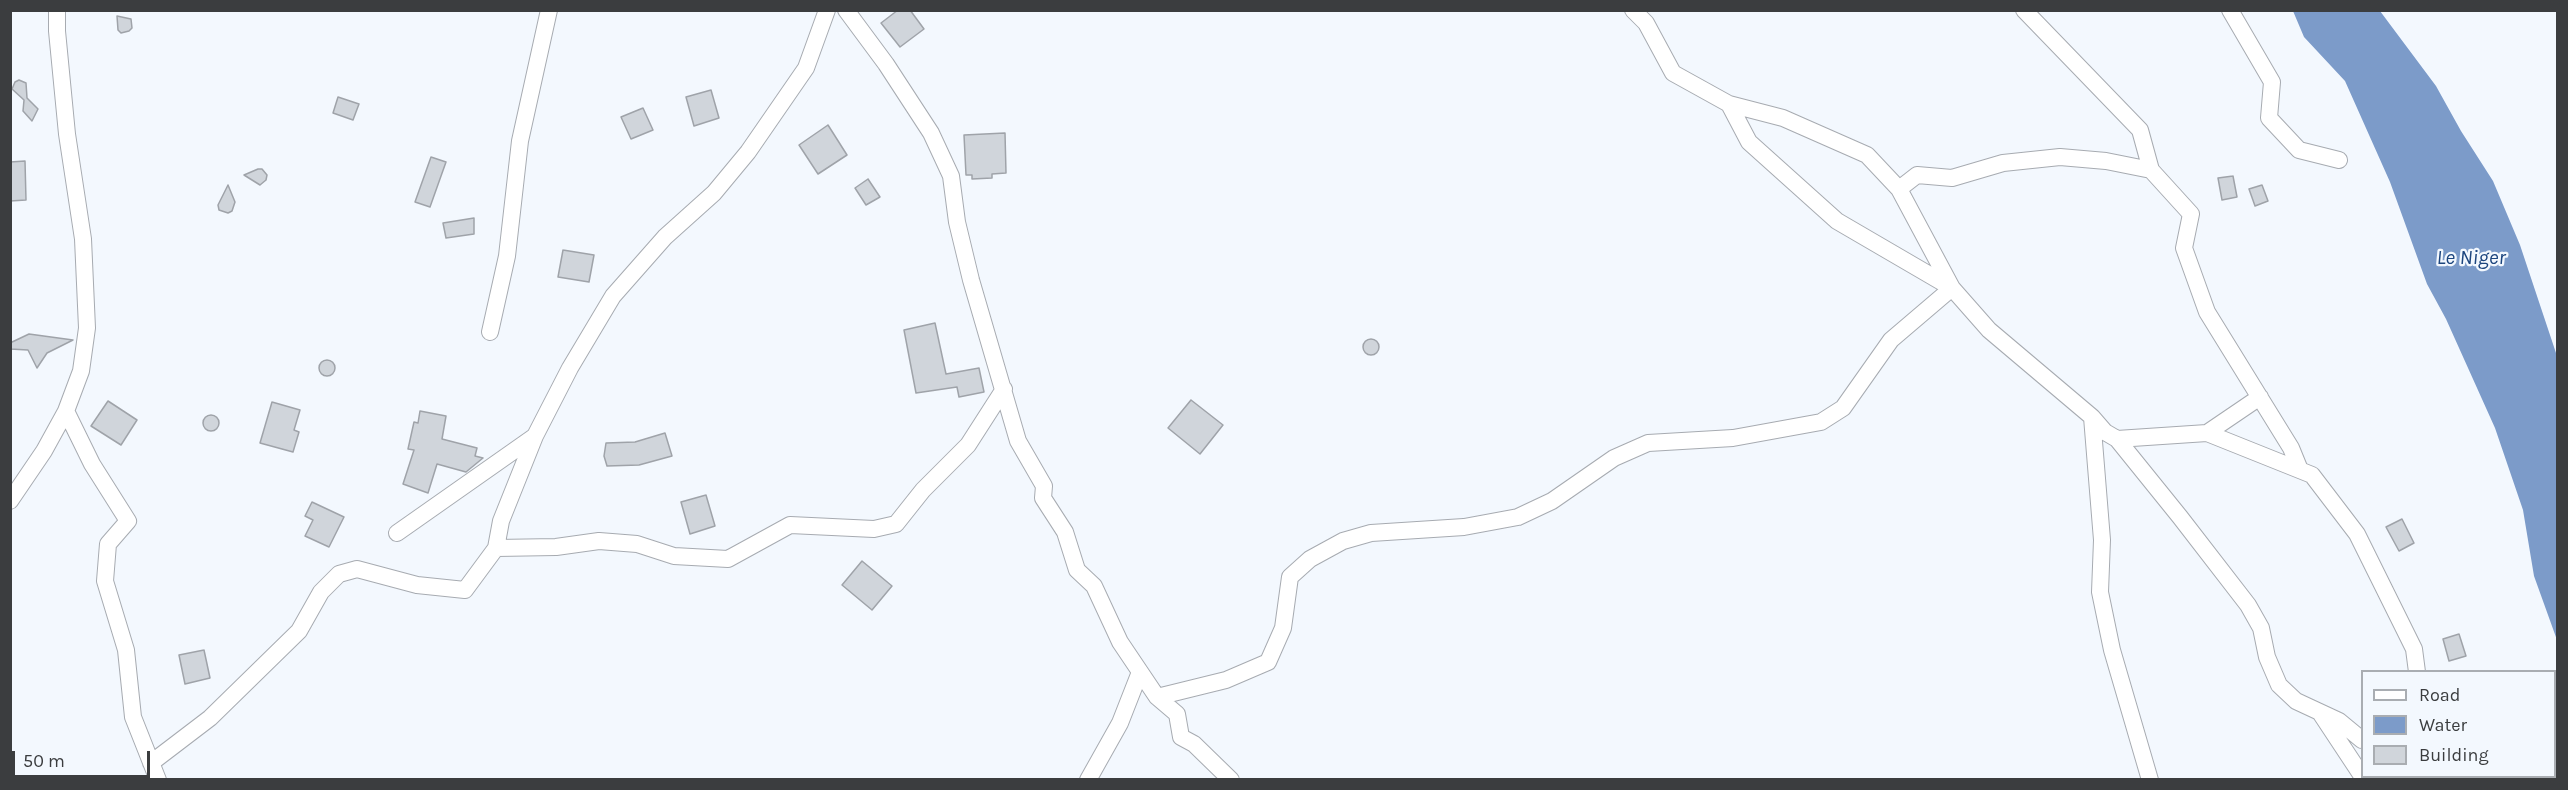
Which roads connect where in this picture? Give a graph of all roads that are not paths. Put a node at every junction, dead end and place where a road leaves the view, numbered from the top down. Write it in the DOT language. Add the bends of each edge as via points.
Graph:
graph roads {
  1 [pos="57,10"];
  2 [pos="549,10"];
  3 [pos="827,10"];
  4 [pos="846,10"];
  5 [pos="1633,10"];
  6 [pos="2024,10"];
  7 [pos="2230,10"];
  8 [pos="1729,104"];
  9 [pos="2339,160"];
  10 [pos="2151,170"];
  11 [pos="1899,189"];
  12 [pos="1952,288"];
  13 [pos="490,332"];
  14 [pos="1004,389"];
  15 [pos="2260,397"];
  16 [pos="66,411"];
  17 [pos="2092,417"];
  18 [pos="2207,433"];
  19 [pos="535,436"];
  20 [pos="2117,439"];
  21 [pos="2300,470"];
  22 [pos="10,501"];
  23 [pos="397,533"];
  24 [pos="496,548"];
  25 [pos="2417,670"];
  26 [pos="1140,672"];
  27 [pos="1157,697"];
  28 [pos="2318,712"];
  29 [pos="2361,739"];
  30 [pos="151,763"];
  31 [pos="2361,773"];
  32 [pos="158,780"];
  33 [pos="1088,780"];
  34 [pos="1231,780"];
  35 [pos="2150,780"];
  1 -- 16 [label="street" via="67,134 83,239 87,328 81,371"];
  2 -- 13 [label="street" via="520,141 507,256"];
  3 -- 19 [label="street" via="806,68 748,152 714,193 665,237 613,296"];
  4 -- 14 [label="street" via="931,133 951,176 971,280"];
  5 -- 8 [label="street" via="1646,22 1674,73"];
  6 -- 10 [label="street" via="2140,130"];
  7 -- 9 [label="street" via="2272,82 2269,118 2299,150"];
  8 -- 11 [label="street" via="1783,118 1867,155"];
  8 -- 12 [label="street" via="1749,142 1837,221"];
  10 -- 11 [label="street" via="2106,161 2060,158 2003,163 1952,178 1917,175"];
  10 -- 15 [label="street" via="2191,214 2184,248 2207,312"];
  11 -- 12 [label="street"];
  12 -- 17 [label="street" via="1989,330"];
  12 -- 27 [label="street" via="1891,340 1843,408 1821,422 1733,438 1648,443 1614,458 1552,501 1518,517 1464,527 1371,533 1343,541 1310,559 1290,577 1283,628 1268,662 1227,680"];
  14 -- 24 [label="street" via="968,445 896,524 874,529 790,525 728,559 674,556 637,544 599,541 556,547"];
  14 -- 26 [label="street" via="1018,441 1044,486 1043,498 1065,532 1077,570 1095,586 1120,642"];
  15 -- 18 [label="street"];
  15 -- 21 [label="street"];
  16 -- 22 [label="street"];
  16 -- 30 [label="street" via="92,464 128,521 108,544 105,581 126,650 133,717"];
  17 -- 20 [label="street" via="2104,432"];
  17 -- 35 [label="street" via="2102,540 2100,592 2112,650"];
  18 -- 20 [label="street"];
  18 -- 21 [label="street"];
  19 -- 23 [label="street"];
  19 -- 24 [label="street" via="501,521"];
  20 -- 28 [label="street" via="2248,605 2261,628 2267,657 2279,685 2296,702"];
  21 -- 25 [label="street" via="2312,475 2357,534 2414,650"];
  24 -- 30 [label="street" via="465,590 417,585 357,569 339,574 321,592 299,631 210,718"];
  26 -- 27 [label="street"];
  26 -- 33 [label="street" via="1120,723"];
  27 -- 34 [label="street" via="1177,714 1181,737 1194,744"];
  28 -- 29 [label="street" via="2339,721"];
  28 -- 31 [label="street"];
  30 -- 32 [label="street"];
}
